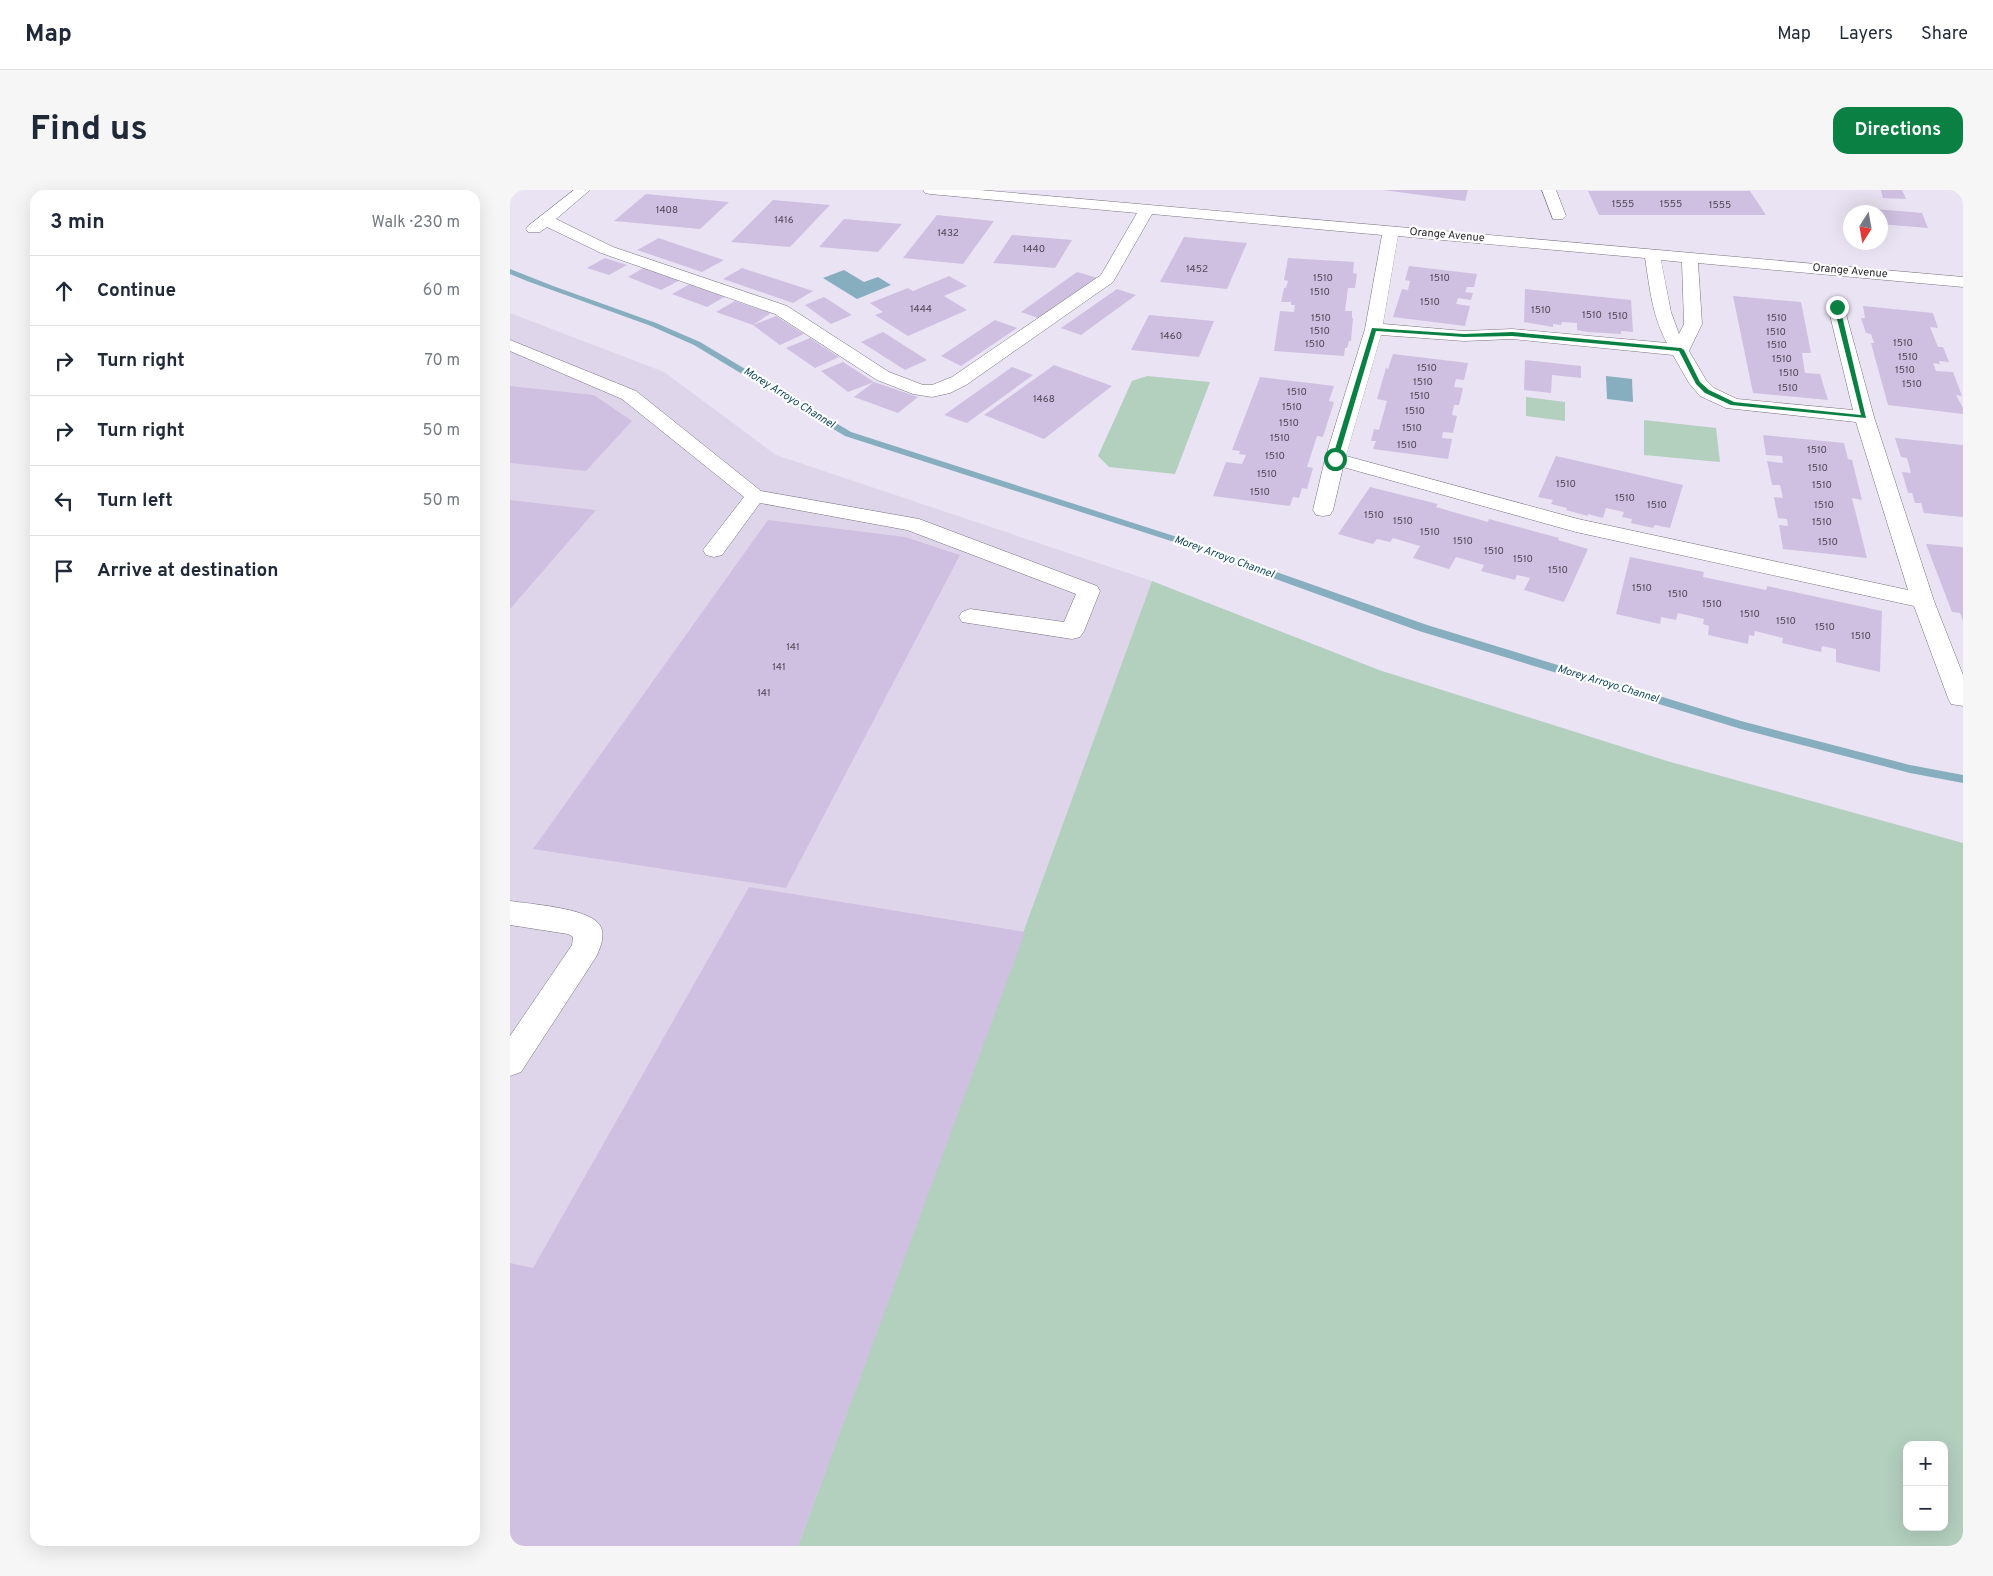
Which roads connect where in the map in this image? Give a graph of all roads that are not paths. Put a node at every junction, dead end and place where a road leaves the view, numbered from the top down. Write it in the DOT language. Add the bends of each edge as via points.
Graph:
graph roads {
  1 [pos="583,190"];
  2 [pos="930,190"];
  3 [pos="1549,190"];
  4 [pos="974,192"];
  5 [pos="1147,208"];
  6 [pos="1558,216"];
  7 [pos="1391,230"];
  8 [pos="1652,253"];
  9 [pos="1690,257"];
  10 [pos="1963,282"];
  11 [pos="1659,298"];
  12 [pos="1693,300"];
  13 [pos="1837,307"];
  14 [pos="1374,329"];
  15 [pos="510,345"];
  16 [pos="1681,350"];
  17 [pos="1864,417"];
  18 [pos="1335,459"];
  19 [pos="755,496"];
  20 [pos="1323,510"];
  21 [pos="714,550"];
  22 [pos="1923,601"];
  23 [pos="970,617"];
  24 [pos="1960,698"];
  25 [pos="510,913"];
  26 [pos="510,1062"];
  1 -- 5 [label="street" via="539,225 780,310 883,376 920,390 932,391 959,380 1107,278"];
  2 -- 4 [label="street, Orange Avenue"];
  3 -- 6 [label="street"];
  4 -- 5 [label="street, Orange Avenue"];
  5 -- 7 [label="street, Orange Avenue"];
  7 -- 8 [label="street, Orange Avenue"];
  7 -- 14 [label="street"];
  8 -- 9 [label="street, Orange Avenue"];
  8 -- 11 [label="street"];
  9 -- 10 [label="street, Orange Avenue"];
  9 -- 12 [label="street"];
  11 -- 12 [label="street"];
  11 -- 16 [label="street" via="1666,326"];
  12 -- 16 [label="street" via="1693,324"];
  13 -- 17 [label="street"];
  14 -- 16 [label="street" via="1464,336 1512,334"];
  14 -- 18 [label="street"];
  15 -- 19 [label="street" via="629,395"];
  16 -- 17 [label="street" via="1698,383 1707,392 1733,404"];
  17 -- 22 [label="street"];
  18 -- 20 [label="street"];
  18 -- 22 [label="street" via="1576,526"];
  19 -- 21 [label="street"];
  19 -- 23 [label="street" via="912,524 1089,591 1072,631"];
  22 -- 24 [label="street"];
  25 -- 26 [label="street" via="574,923 588,931 586,948"];
}
